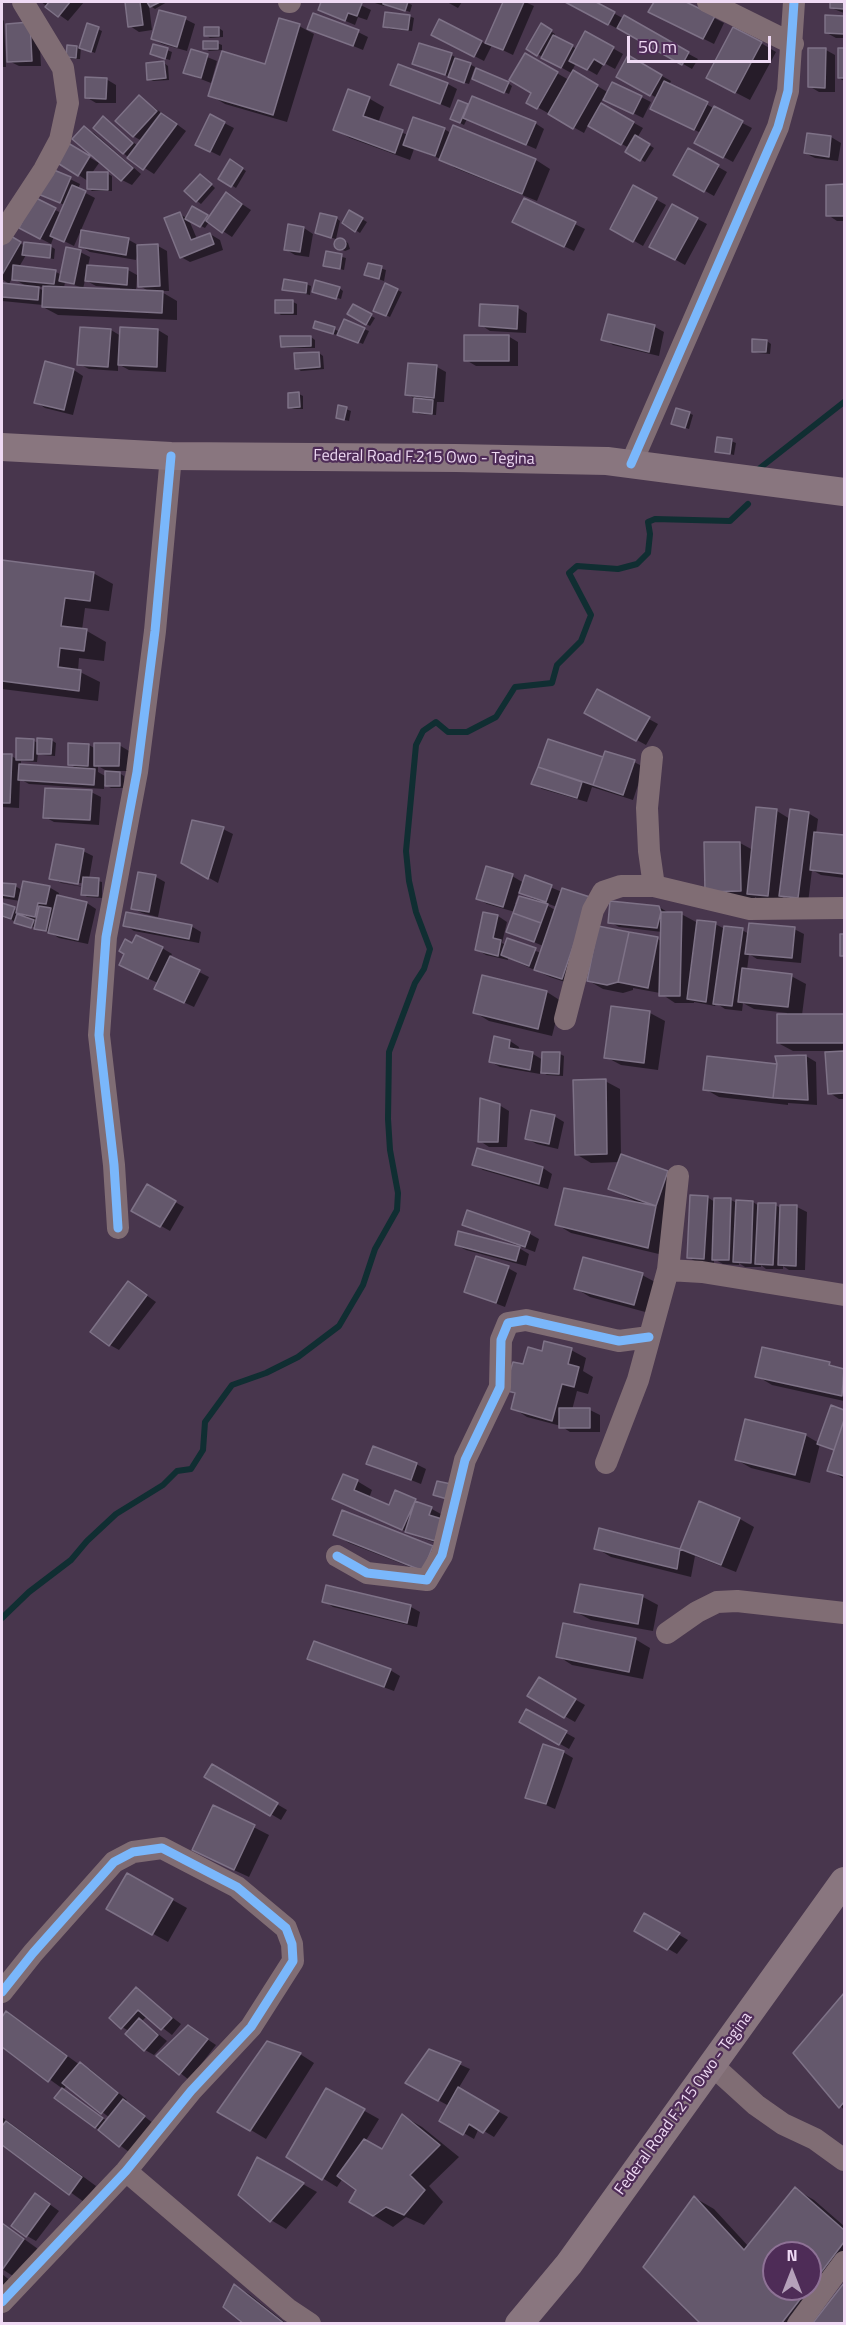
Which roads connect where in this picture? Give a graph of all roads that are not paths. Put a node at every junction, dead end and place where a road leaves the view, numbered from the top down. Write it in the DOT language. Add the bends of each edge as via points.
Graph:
graph roads {
  1 [pos="23,2"];
  2 [pos="708,2"];
  3 [pos="794,2"];
  4 [pos="793,44"];
  5 [pos="2,234"];
  6 [pos="2,447"];
  7 [pos="171,456"];
  8 [pos="631,464"];
  9 [pos="844,492"];
  10 [pos="652,757"];
  11 [pos="654,886"];
  12 [pos="844,908"];
  13 [pos="565,1018"];
  14 [pos="678,1176"];
  15 [pos="118,1228"];
  16 [pos="668,1270"];
  17 [pos="844,1295"];
  18 [pos="649,1337"];
  19 [pos="606,1463"];
  20 [pos="337,1556"];
  21 [pos="844,1613"];
  22 [pos="667,1634"];
  23 [pos="844,1881"];
  24 [pos="2,1992"];
  25 [pos="712,2065"];
  26 [pos="844,2160"];
  27 [pos="126,2171"];
  28 [pos="844,2262"];
  29 [pos="2,2302"];
  30 [pos="310,2324"];
  31 [pos="519,2324"];
  32 [pos="798,2324"];
  1 -- 5 [label="street" via="63,69 68,103 60,140"];
  2 -- 4 [label="street"];
  3 -- 4 [label="street"];
  4 -- 8 [label="street" via="788,91 778,127"];
  6 -- 7 [label="main road, Federal Road F.215 Owo - Tegina"];
  7 -- 8 [label="main road, Federal Road F.215 Owo - Tegina" via="467,458"];
  7 -- 15 [label="street" via="149,678 137,772 106,937 99,1035"];
  8 -- 9 [label="main road, Federal Road F.215 Owo - Tegina"];
  10 -- 11 [label="street" via="647,808"];
  11 -- 12 [label="street" via="750,909"];
  11 -- 13 [label="street" via="621,886 603,892 593,910"];
  14 -- 16 [label="street"];
  16 -- 17 [label="street"];
  16 -- 18 [label="street"];
  18 -- 19 [label="street" via="638,1380"];
  18 -- 20 [label="street" via="619,1341 526,1320 508,1323 501,1340 500,1387 465,1460 442,1555 427,1580 367,1573"];
  21 -- 22 [label="street" via="717,1602"];
  23 -- 25 [label="main road, Federal Road F.215 Owo - Tegina"];
  24 -- 27 [label="street" via="114,1862 133,1852 162,1848 237,1887 286,1928 293,1961 251,2027 191,2091"];
  25 -- 26 [label="street" via="756,2105"];
  25 -- 31 [label="main road, Federal Road F.215 Owo - Tegina" via="569,2264"];
  27 -- 29 [label="street"];
  27 -- 30 [label="street"];
  28 -- 32 [label="street"];
}
